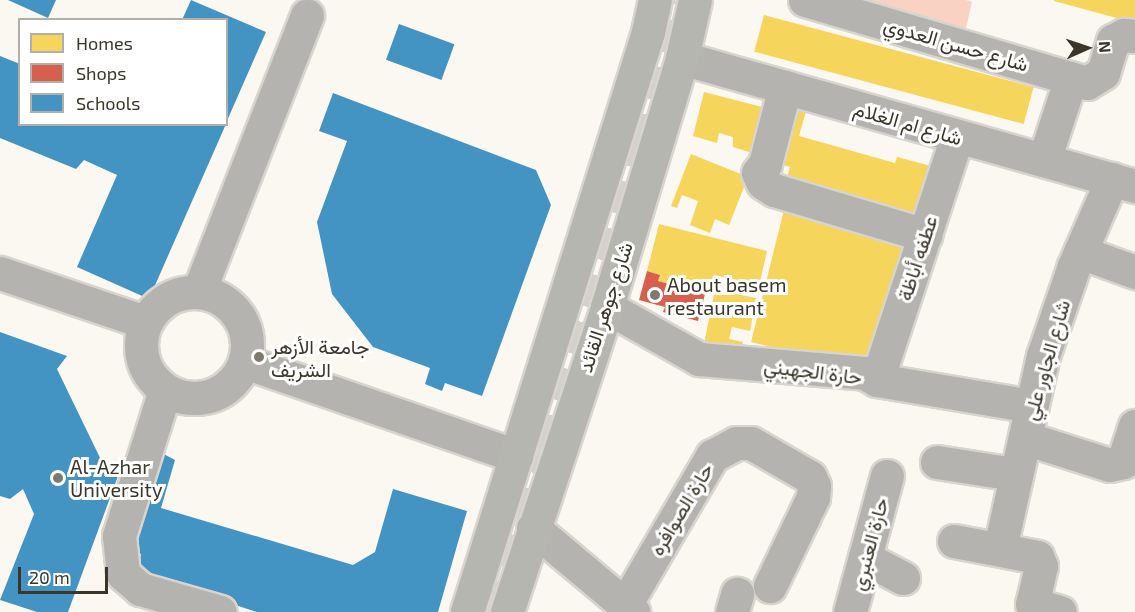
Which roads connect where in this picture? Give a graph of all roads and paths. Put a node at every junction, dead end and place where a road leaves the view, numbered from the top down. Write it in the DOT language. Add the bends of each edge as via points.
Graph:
graph roads {
  1 [pos="654,0"];
  2 [pos="694,0"];
  3 [pos="805,0"];
  4 [pos="307,15"];
  5 [pos="1135,36"];
  6 [pos="682,58"];
  7 [pos="1071,78"];
  8 [pos="785,87"];
  9 [pos="957,137"];
  10 [pos="1044,160"];
  11 [pos="1124,182"];
  12 [pos="925,235"];
  13 [pos="1080,252"];
  14 [pos="1135,272"];
  15 [pos="0,273"];
  16 [pos="199,291"];
  17 [pos="606,307"];
  18 [pos="146,322"];
  19 [pos="245,362"];
  20 [pos="877,380"];
  21 [pos="165,390"];
  22 [pos="1030,406"];
  23 [pos="1135,426"];
  24 [pos="1024,438"];
  25 [pos="516,456"];
  26 [pos="937,462"];
  27 [pos="1014,474"];
  28 [pos="887,476"];
  29 [pos="533,528"];
  30 [pos="954,541"];
  31 [pos="1000,548"];
  32 [pos="865,558"];
  33 [pos="903,578"];
  34 [pos="770,586"];
  35 [pos="629,608"];
  36 [pos="1054,611"];
  37 [pos="220,612"];
  38 [pos="467,612"];
  39 [pos="507,612"];
  40 [pos="850,612"];
  1 -- 25 [label="main road, شارع جوهر القائد" via="648,32"];
  2 -- 6 [label="main road, شارع جوهر القائد"];
  3 -- 7 [label="street, شارع حسن العدوي"];
  4 -- 16 [label="street"];
  5 -- 7 [label="street, شارع حسن العدوي" via="1124,35 1113,41 1099,78 1087,82"];
  6 -- 8 [label="street, شارع ام الغلام"];
  6 -- 17 [label="main road, شارع جوهر القائد"];
  7 -- 10 [label="street"];
  8 -- 9 [label="street, شارع ام الغلام"];
  8 -- 12 [label="street" via="765,164 758,173 763,183 774,190"];
  9 -- 10 [label="street, شارع ام الغلام"];
  9 -- 12 [label="street, عطفه أباظة"];
  10 -- 11 [label="street, شارع ام الغلام"];
  11 -- 13 [label="street, شارع الجاور علي"];
  12 -- 20 [label="street, عطفه أباظة"];
  13 -- 14 [label="street"];
  13 -- 22 [label="street, شارع الجاور علي" via="1043,356"];
  15 -- 18 [label="street"];
  16 -- 18 [label="street" via="168,299"];
  16 -- 19 [label="street" via="222,298 239,315 247,338"];
  17 -- 20 [label="street, حارة الجهيني" via="699,359 864,373"];
  17 -- 29 [label="main road, شارع جوهر القائد"];
  18 -- 21 [label="street" via="141,341 143,360 151,377"];
  19 -- 21 [label="street" via="238,376 212,396 180,397"];
  19 -- 25 [label="street"];
  20 -- 22 [label="street, حارة الجهيني"];
  21 -- 37 [label="street" via="119,536 123,574 140,589"];
  22 -- 24 [label="street, شارع الجاور علي"];
  23 -- 24 [label="street" via="1127,455 1117,465"];
  24 -- 27 [label="street, شارع الجاور علي"];
  25 -- 38 [label="main road, شارع جوهر القائد"];
  26 -- 27 [label="street"];
  27 -- 31 [label="street, شارع الجاور علي"];
  28 -- 32 [label="street, حارة العنبري"];
  29 -- 35 [label="street"];
  29 -- 39 [label="main road, شارع جوهر القائد"];
  30 -- 31 [label="street"];
  31 -- 36 [label="street" via="1037,556 1041,566 1032,604"];
  32 -- 33 [label="street"];
  32 -- 40 [label="street, حارة العنبري"];
  34 -- 35 [label="street, حارة الصوافره" via="813,497 814,486 810,477 751,443 736,443 712,456"];
}
